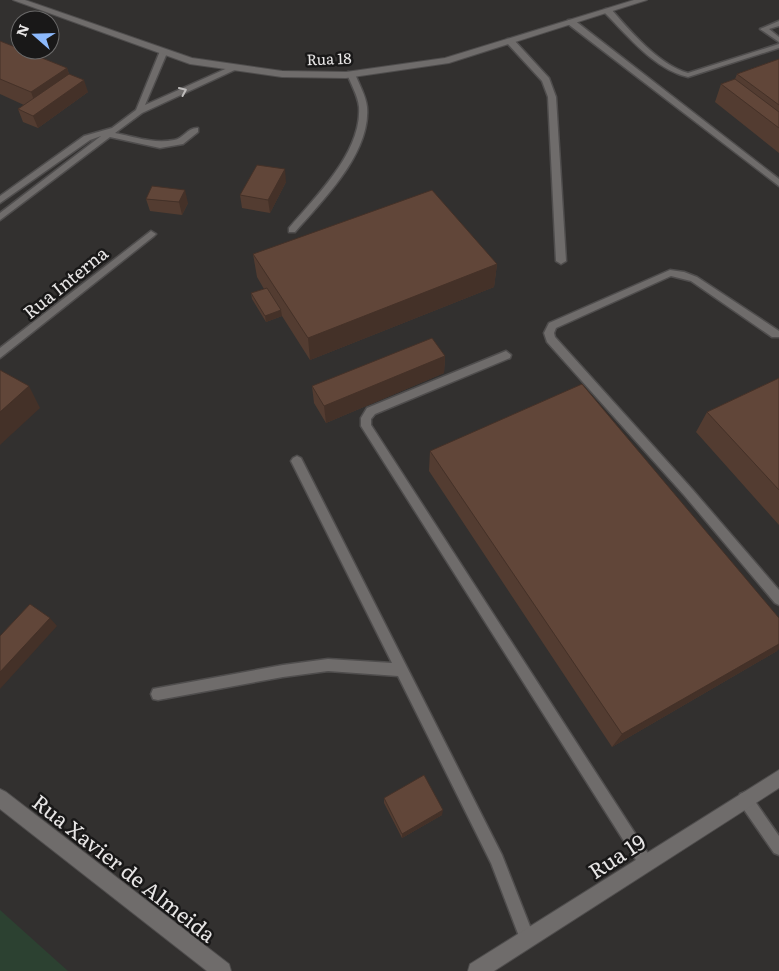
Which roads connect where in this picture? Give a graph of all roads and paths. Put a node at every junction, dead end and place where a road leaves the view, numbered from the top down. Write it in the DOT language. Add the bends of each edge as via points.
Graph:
graph roads {
  1 [pos="17,0"];
  2 [pos="643,0"];
  3 [pos="608,11"];
  4 [pos="571,22"];
  5 [pos="779,23"];
  6 [pos="779,40"];
  7 [pos="510,41"];
  8 [pos="779,46"];
  9 [pos="163,53"];
  10 [pos="235,68"];
  11 [pos="351,74"];
  12 [pos="138,111"];
  13 [pos="116,128"];
  14 [pos="195,130"];
  15 [pos="109,134"];
  16 [pos="779,183"];
  17 [pos="0,200"];
  18 [pos="0,217"];
  19 [pos="292,230"];
  20 [pos="151,234"];
  21 [pos="562,261"];
  22 [pos="776,334"];
  23 [pos="0,354"];
  24 [pos="506,355"];
  25 [pos="298,461"];
  26 [pos="779,599"];
  27 [pos="402,670"];
  28 [pos="158,694"];
  29 [pos="779,778"];
  30 [pos="0,798"];
  31 [pos="745,799"];
  32 [pos="779,848"];
  33 [pos="646,863"];
  34 [pos="526,939"];
  35 [pos="222,971"];
  36 [pos="477,971"];
  1 -- 9 [label="street, Rua 18"];
  2 -- 3 [label="street, Rua 18"];
  3 -- 4 [label="street, Rua 18"];
  3 -- 8 [label="lane" via="661,62 680,74"];
  4 -- 7 [label="street, Rua 18"];
  4 -- 16 [label="lane"];
  5 -- 6 [label="lane" via="764,29"];
  7 -- 11 [label="street, Rua 18" via="446,61"];
  7 -- 21 [label="lane" via="546,80 552,97"];
  9 -- 10 [label="street, Rua 18"];
  9 -- 12 [label="lane"];
  10 -- 11 [label="street, Rua 18" via="282,74"];
  12 -- 10 [label="lane, one-way"];
  11 -- 19 [label="lane" via="363,105 363,128 352,152 329,186"];
  12 -- 13 [label="lane"];
  13 -- 15 [label="lane"];
  13 -- 17 [label="lane" via="87,138"];
  14 -- 15 [label="lane" via="180,142 160,145"];
  15 -- 18 [label="lane"];
  20 -- 23 [label="lane, Rua Interna"];
  22 -- 26 [label="lane" via="694,279 670,273 552,326 549,333"];
  24 -- 33 [label="lane" via="372,411 366,418 366,426"];
  25 -- 27 [label="lane"];
  27 -- 28 [label="lane" via="328,665"];
  27 -- 34 [label="lane" via="497,860"];
  29 -- 31 [label="street, Rua 19"];
  30 -- 35 [label="street, Rua Xavier de Almeida"];
  31 -- 32 [label="lane"];
  31 -- 33 [label="street, Rua 19"];
  33 -- 34 [label="street, Rua 19"];
  34 -- 36 [label="street, Rua 19"];
}
